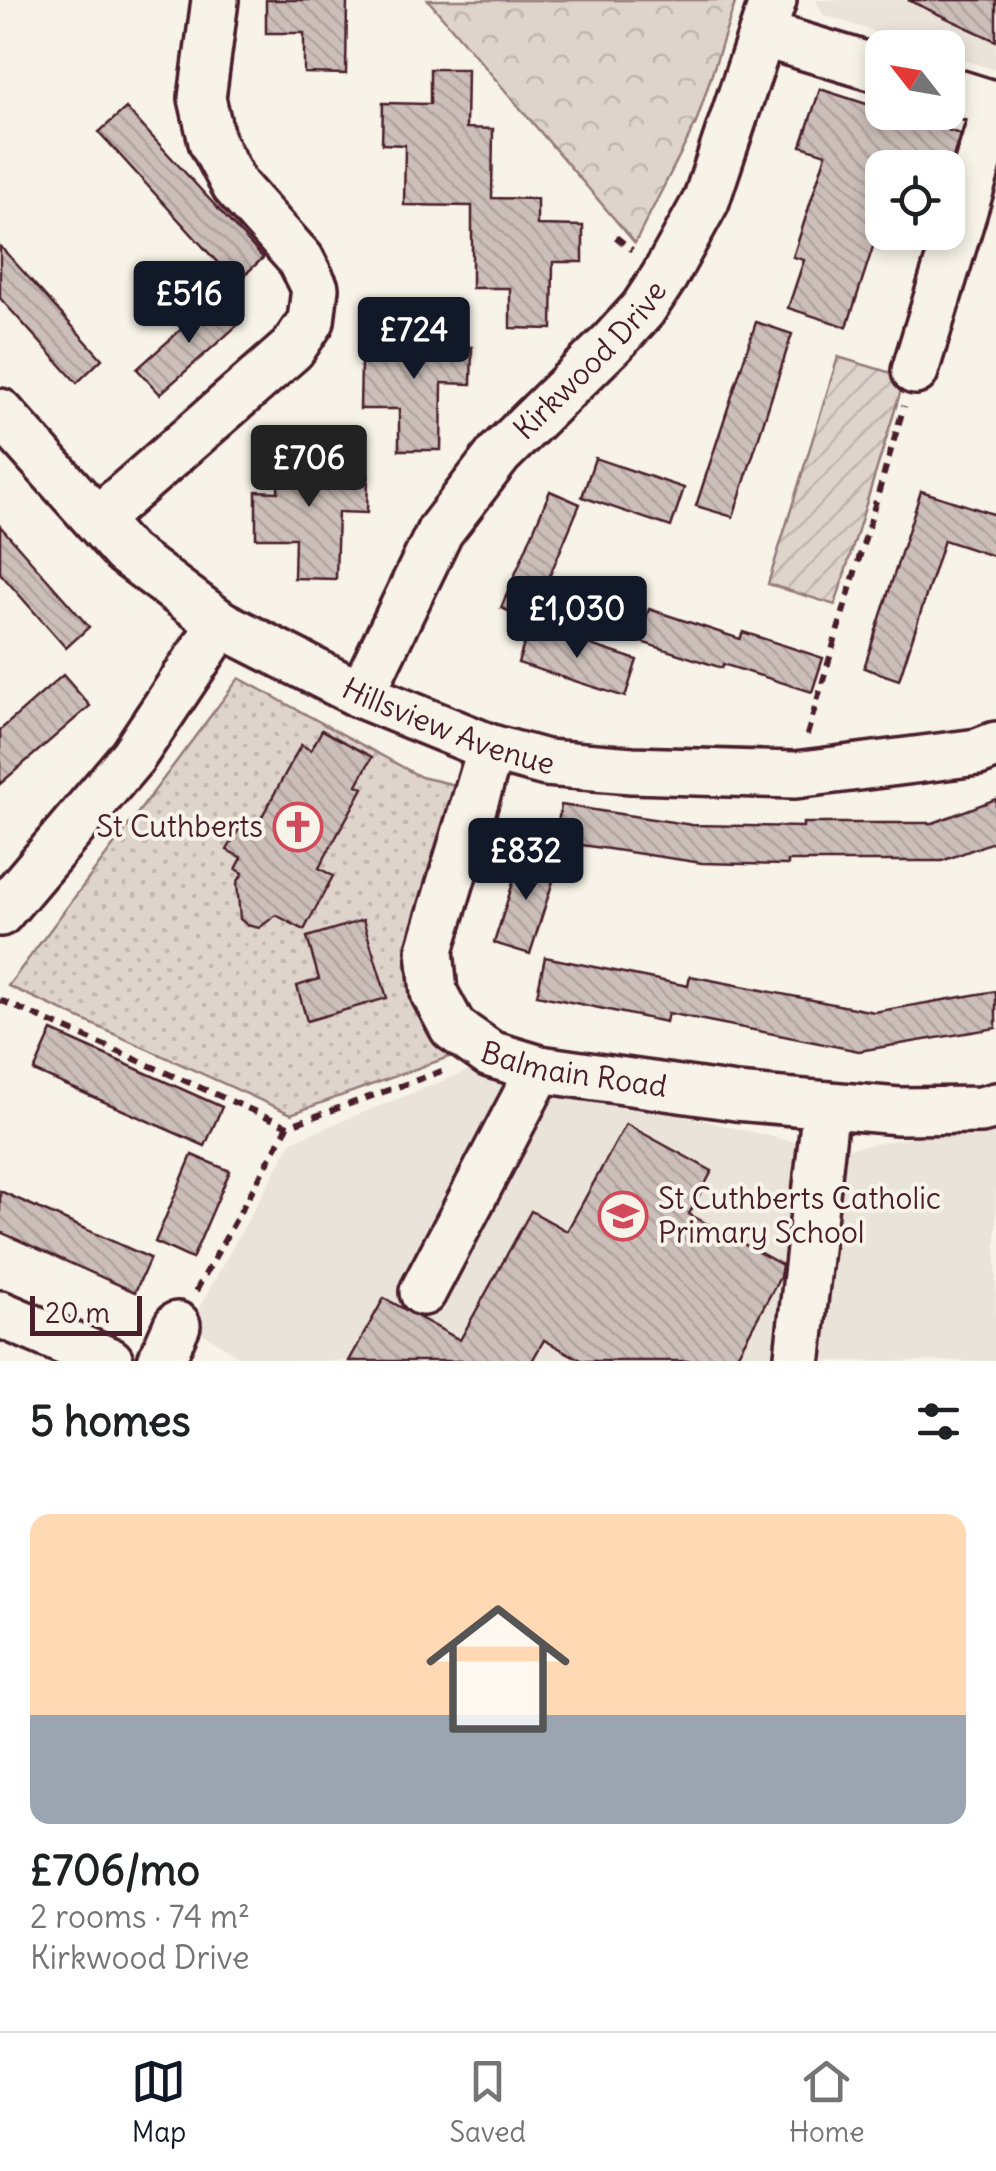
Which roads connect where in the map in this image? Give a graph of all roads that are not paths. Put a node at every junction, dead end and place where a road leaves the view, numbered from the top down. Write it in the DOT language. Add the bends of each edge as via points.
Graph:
graph roads {
  1 [pos="215,0"];
  2 [pos="767,17"];
  3 [pos="865,62"];
  4 [pos="965,95"];
  5 [pos="996,105"];
  6 [pos="915,371"];
  7 [pos="0,412"];
  8 [pos="97,520"];
  9 [pos="221,624"];
  10 [pos="361,695"];
  11 [pos="996,744"];
  12 [pos="491,748"];
  13 [pos="1,909"];
  14 [pos="540,1069"];
  15 [pos="826,1105"];
  16 [pos="996,1106"];
  17 [pos="423,1292"];
  18 [pos="0,1314"];
  19 [pos="798,1356"];
  20 [pos="110,1361"];
  1 -- 8 [label="street" via="202,98 212,142 235,186 300,260 315,288 312,321 292,349"];
  2 -- 3 [label="street"];
  2 -- 10 [label="street, Kirkwood Drive" via="706,201 664,277 613,342 499,454 440,531"];
  4 -- 5 [label="street"];
  5 -- 6 [label="street"];
  7 -- 8 [label="street, Hillsview Avenue"];
  8 -- 9 [label="street, Hillsview Avenue" via="126,552"];
  9 -- 10 [label="street, Hillsview Avenue"];
  9 -- 13 [label="street" via="133,756"];
  10 -- 12 [label="street, Hillsview Avenue"];
  11 -- 12 [label="street, Hillsview Avenue" via="978,752 795,775 546,763"];
  12 -- 14 [label="street, Balmain Road" via="430,950 434,993 453,1028 490,1054"];
  14 -- 15 [label="street, Balmain Road"];
  14 -- 17 [label="street"];
  15 -- 16 [label="street, Balmain Road" via="899,1111"];
  15 -- 19 [label="street"];
  18 -- 20 [label="street"];
}
